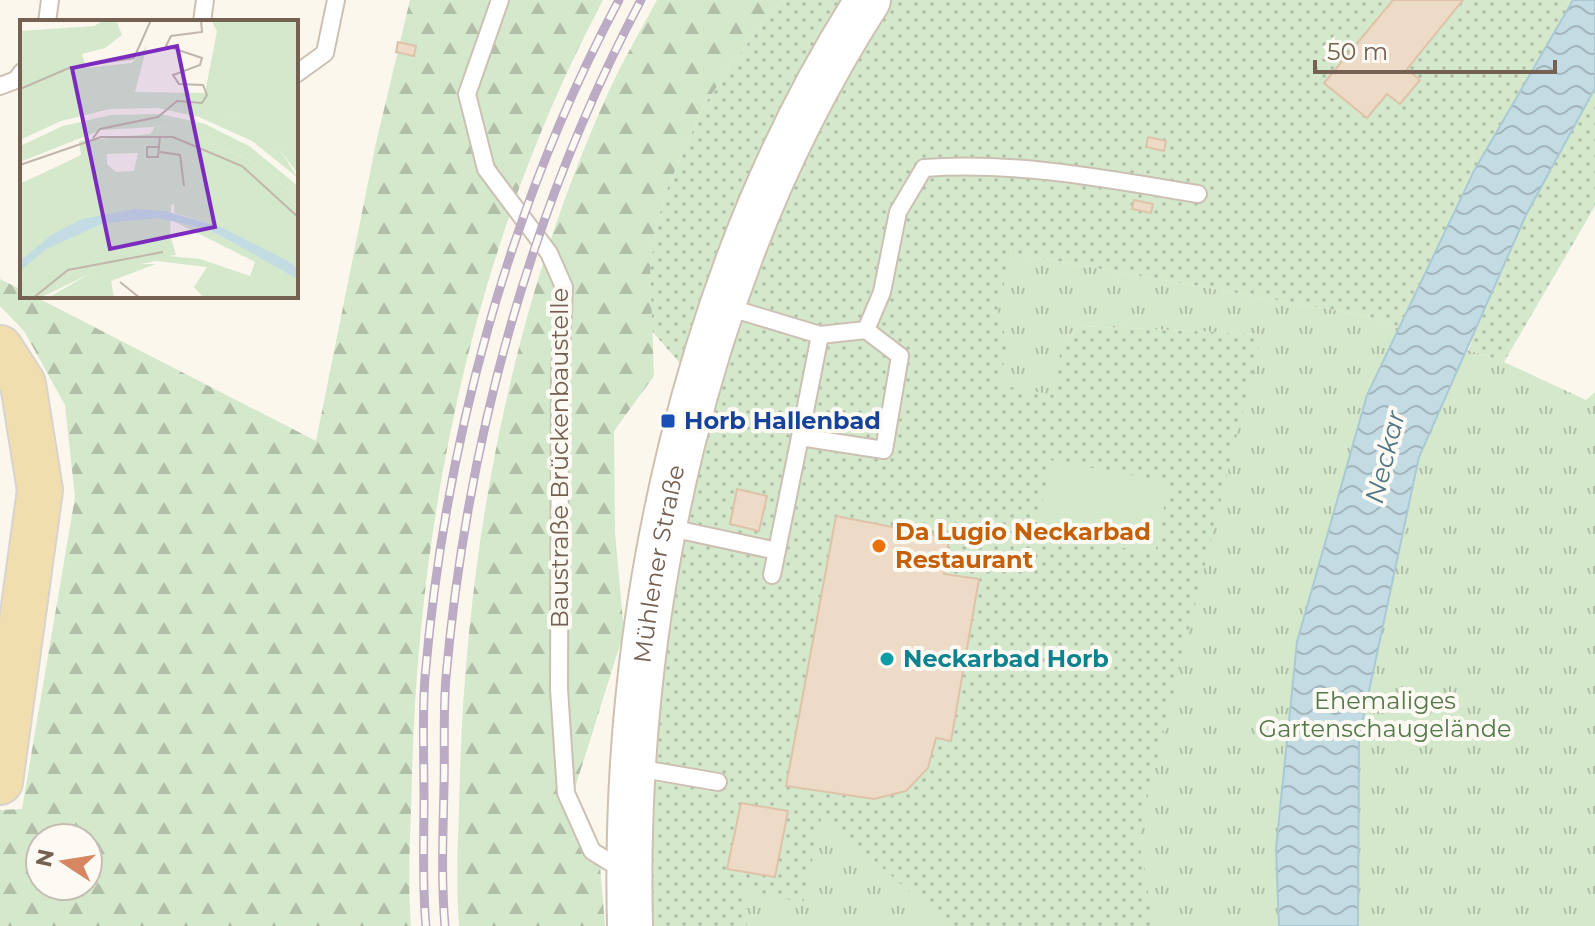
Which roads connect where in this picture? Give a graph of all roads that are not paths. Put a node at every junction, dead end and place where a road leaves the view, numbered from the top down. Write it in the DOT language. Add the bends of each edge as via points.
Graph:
graph roads {
  1 [pos="50,0"];
  2 [pos="205,0"];
  3 [pos="336,0"];
  4 [pos="500,0"];
  5 [pos="868,0"];
  6 [pos="47,20"];
  7 [pos="202,20"];
  8 [pos="298,73"];
  9 [pos="20,75"];
  10 [pos="0,86"];
  11 [pos="1198,194"];
  12 [pos="723,306"];
  13 [pos="866,330"];
  14 [pos="820,335"];
  15 [pos="0,348"];
  16 [pos="800,437"];
  17 [pos="666,527"];
  18 [pos="777,551"];
  19 [pos="772,575"];
  20 [pos="633,767"];
  21 [pos="0,782"];
  22 [pos="718,782"];
  23 [pos="629,874"];
  24 [pos="630,926"];
  1 -- 6 [label="lane"];
  2 -- 7 [label="lane"];
  3 -- 8 [label="lane" via="325,53"];
  4 -- 23 [label="lane, Baustraße Brückenbaustelle" via="467,94 486,169 549,253 564,287 559,689 566,793 592,851"];
  5 -- 12 [label="main road, Mühlener Straße" via="762,195"];
  9 -- 10 [label="lane"];
  11 -- 13 [label="lane" via="965,165 924,168 898,212 882,292"];
  12 -- 14 [label="lane"];
  12 -- 17 [label="main road, Mühlener Straße" via="698,384"];
  13 -- 14 [label="lane"];
  13 -- 16 [label="lane" via="900,356 884,450"];
  14 -- 16 [label="lane"];
  15 -- 21 [label="main road" via="23,384 40,490"];
  16 -- 18 [label="lane"];
  17 -- 18 [label="lane"];
  17 -- 20 [label="main road, Mühlener Straße" via="639,685"];
  18 -- 19 [label="lane"];
  20 -- 22 [label="lane"];
  20 -- 23 [label="main road, Mühlener Straße"];
  23 -- 24 [label="main road, Mühlener Straße"];
}
